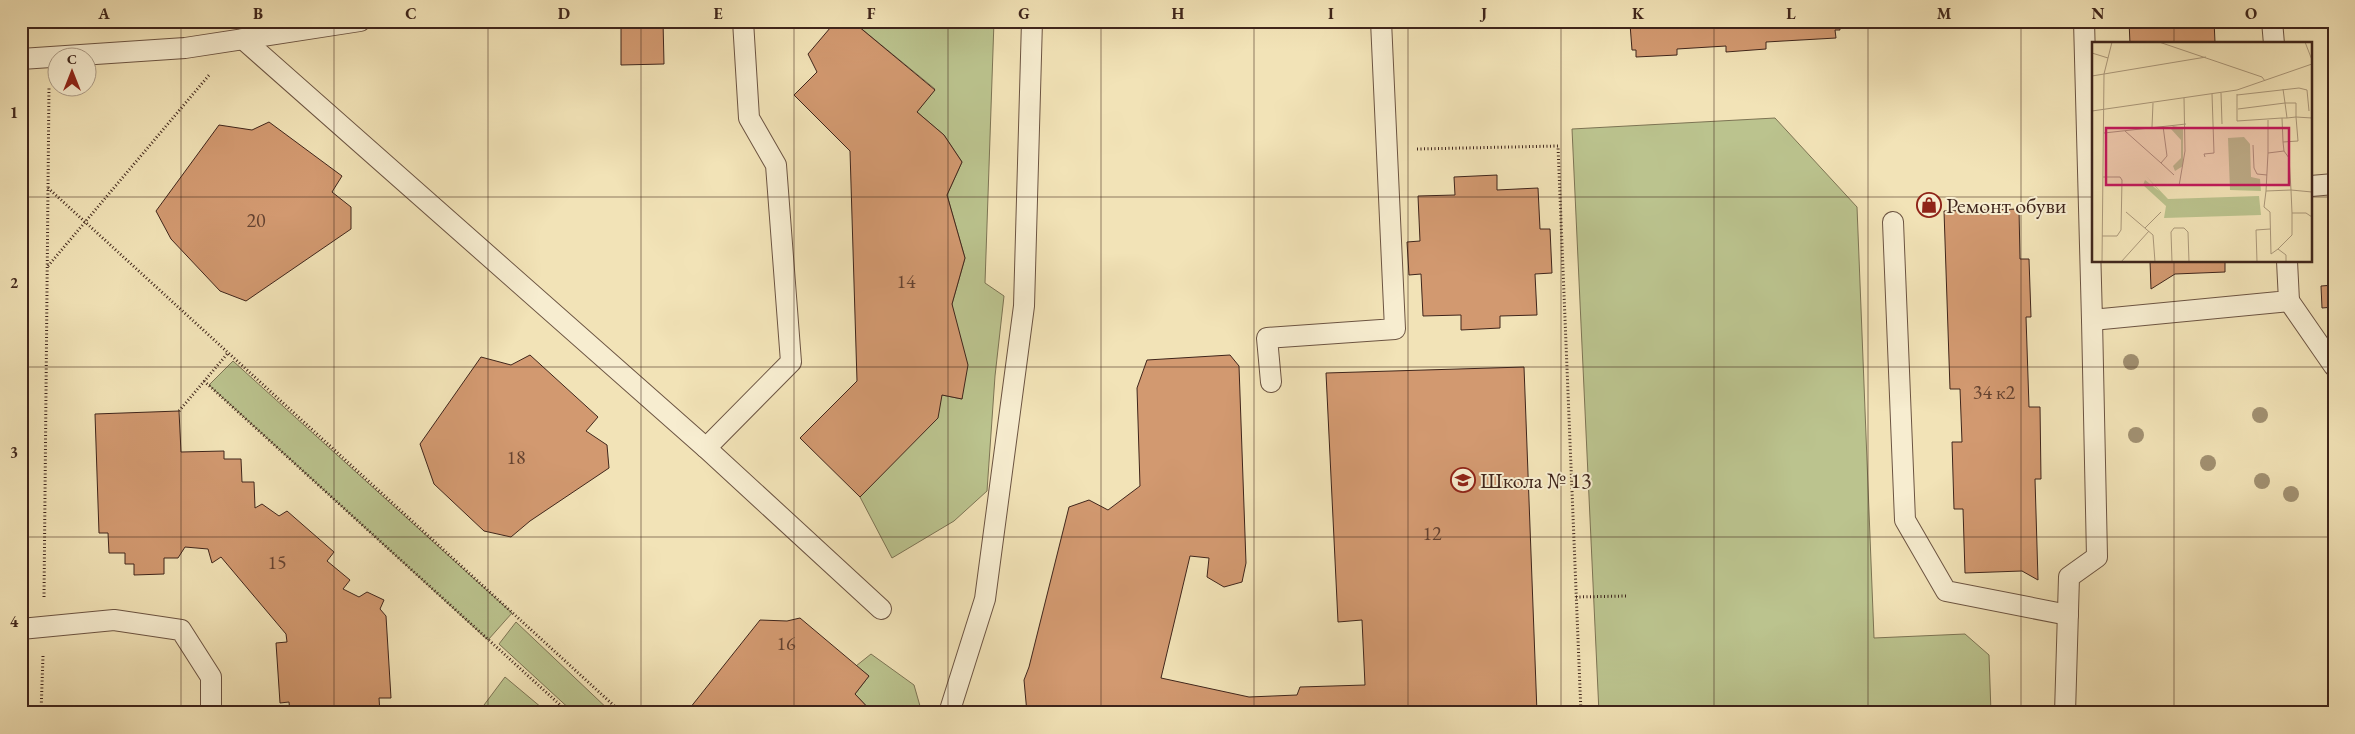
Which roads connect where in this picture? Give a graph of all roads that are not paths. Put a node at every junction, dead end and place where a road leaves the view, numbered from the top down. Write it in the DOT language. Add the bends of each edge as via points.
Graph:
graph roads {
  1 [pos="360,21"];
  2 [pos="743,21"];
  3 [pos="1032,21"];
  4 [pos="1381,21"];
  5 [pos="2084,21"];
  6 [pos="2272,21"];
  7 [pos="243,39"];
  8 [pos="2274,42"];
  9 [pos="21,59"];
  10 [pos="2334,184"];
  11 [pos="2312,186"];
  12 [pos="1893,222"];
  13 [pos="2286,262"];
  14 [pos="2288,301"];
  15 [pos="2092,320"];
  16 [pos="2334,366"];
  17 [pos="1271,382"];
  18 [pos="706,448"];
  19 [pos="881,609"];
  20 [pos="2068,614"];
  21 [pos="21,628"];
  22 [pos="211,713"];
  23 [pos="949,713"];
  24 [pos="2065,713"];
  1 -- 7 [label="lane"];
  2 -- 18 [label="lane" via="749,118 776,165 791,362"];
  3 -- 23 [label="lane" via="1024,306 985,599"];
  4 -- 17 [label="lane" via="1395,329 1267,338"];
  5 -- 15 [label="lane"];
  6 -- 8 [label="lane"];
  7 -- 9 [label="lane" via="185,48"];
  7 -- 18 [label="lane"];
  10 -- 11 [label="lane"];
  12 -- 20 [label="lane" via="1905,520 1946,591"];
  13 -- 14 [label="lane"];
  14 -- 15 [label="lane"];
  14 -- 16 [label="lane"];
  15 -- 20 [label="lane" via="2097,556 2069,577"];
  18 -- 19 [label="lane"];
  20 -- 24 [label="lane"];
  21 -- 22 [label="lane" via="114,620 180,630 211,677"];
}
